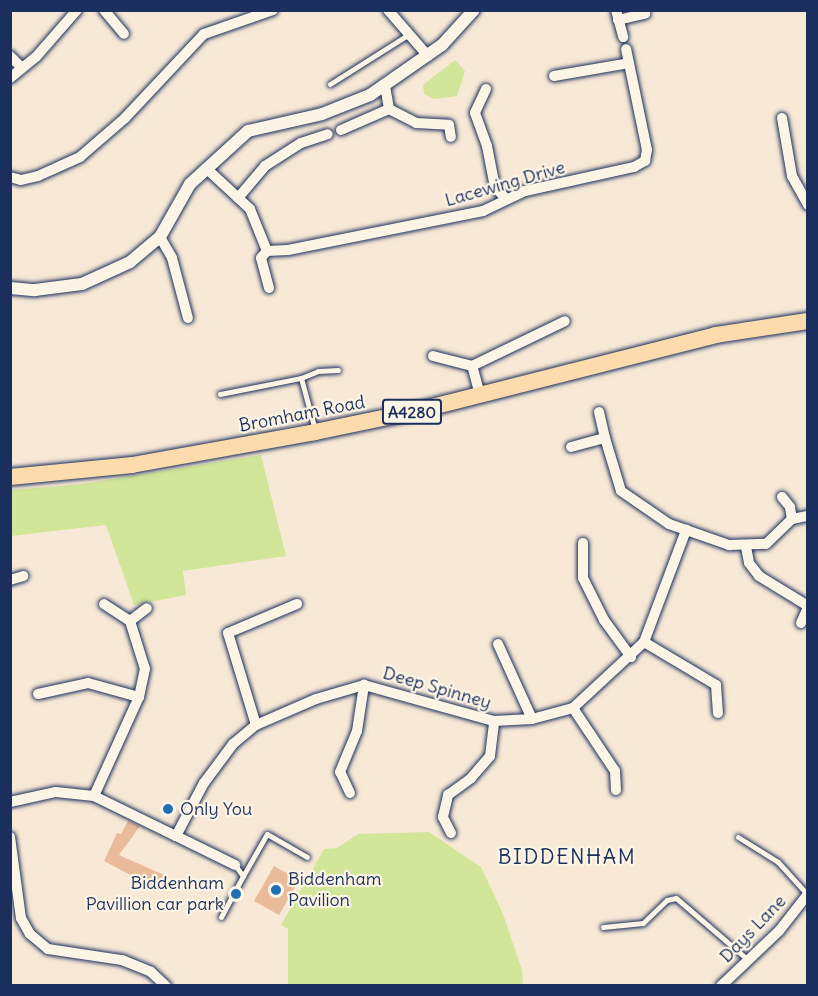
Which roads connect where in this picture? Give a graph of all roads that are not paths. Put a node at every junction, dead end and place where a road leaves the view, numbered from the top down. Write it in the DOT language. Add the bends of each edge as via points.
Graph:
graph roads {
  1 [pos="77,10"];
  2 [pos="104,10"];
  3 [pos="273,10"];
  4 [pos="388,10"];
  5 [pos="474,10"];
  6 [pos="645,14"];
  7 [pos="617,15"];
  8 [pos="124,34"];
  9 [pos="409,34"];
  10 [pos="623,37"];
  11 [pos="626,49"];
  12 [pos="10,56"];
  13 [pos="428,56"];
  14 [pos="629,63"];
  15 [pos="22,68"];
  16 [pos="554,76"];
  17 [pos="10,78"];
  18 [pos="330,84"];
  19 [pos="385,86"];
  20 [pos="486,89"];
  21 [pos="389,109"];
  22 [pos="782,118"];
  23 [pos="341,130"];
  24 [pos="328,134"];
  25 [pos="451,137"];
  26 [pos="207,169"];
  27 [pos="10,177"];
  28 [pos="238,198"];
  29 [pos="506,199"];
  30 [pos="807,205"];
  31 [pos="160,237"];
  32 [pos="267,251"];
  33 [pos="10,288"];
  34 [pos="269,288"];
  35 [pos="188,318"];
  36 [pos="565,321"];
  37 [pos="807,321"];
  38 [pos="433,356"];
  39 [pos="472,366"];
  40 [pos="338,370"];
  41 [pos="301,378"];
  42 [pos="220,394"];
  43 [pos="480,395"];
  44 [pos="599,412"];
  45 [pos="315,432"];
  46 [pos="605,438"];
  47 [pos="571,447"];
  48 [pos="10,477"];
  49 [pos="782,497"];
  50 [pos="807,516"];
  51 [pos="792,519"];
  52 [pos="686,530"];
  53 [pos="583,543"];
  54 [pos="746,547"];
  55 [pos="23,576"];
  56 [pos="10,580"];
  57 [pos="104,604"];
  58 [pos="297,604"];
  59 [pos="807,607"];
  60 [pos="147,608"];
  61 [pos="130,621"];
  62 [pos="801,623"];
  63 [pos="644,642"];
  64 [pos="498,644"];
  65 [pos="631,657"];
  66 [pos="364,685"];
  67 [pos="38,694"];
  68 [pos="139,697"];
  69 [pos="573,708"];
  70 [pos="718,713"];
  71 [pos="532,719"];
  72 [pos="494,721"];
  73 [pos="256,724"];
  74 [pos="616,790"];
  75 [pos="350,793"];
  76 [pos="94,796"];
  77 [pos="10,802"];
  78 [pos="451,833"];
  79 [pos="176,836"];
  80 [pos="10,837"];
  81 [pos="738,837"];
  82 [pos="307,857"];
  83 [pos="235,865"];
  84 [pos="243,876"];
  85 [pos="807,894"];
  86 [pos="221,917"];
  87 [pos="603,927"];
  88 [pos="748,960"];
  89 [pos="166,986"];
  90 [pos="721,986"];
  1 -- 15 [label="street"];
  2 -- 8 [label="street"];
  3 -- 27 [label="street" via="204,34 125,118 80,157 30,178"];
  4 -- 9 [label="street"];
  5 -- 13 [label="street"];
  6 -- 7 [label="street"];
  7 -- 10 [label="street"];
  9 -- 13 [label="street"];
  9 -- 18 [label="lane"];
  11 -- 14 [label="street"];
  12 -- 15 [label="street"];
  13 -- 19 [label="street"];
  14 -- 16 [label="street"];
  14 -- 29 [label="street, Lacewing Drive" via="647,150 645,161"];
  15 -- 17 [label="street"];
  19 -- 21 [label="street"];
  19 -- 26 [label="street" via="322,114 248,130"];
  20 -- 29 [label="street" via="475,113 495,187"];
  21 -- 23 [label="street"];
  21 -- 25 [label="street" via="416,123 448,125"];
  22 -- 30 [label="street" via="792,177"];
  24 -- 28 [label="street" via="301,143 265,166"];
  26 -- 28 [label="street"];
  26 -- 31 [label="street" via="190,184"];
  28 -- 32 [label="street" via="254,216"];
  29 -- 32 [label="street, Lacewing Drive" via="483,211"];
  31 -- 33 [label="street" via="130,262 82,284 35,290"];
  31 -- 35 [label="street" via="172,258"];
  32 -- 34 [label="street" via="261,258"];
  36 -- 39 [label="street"];
  37 -- 43 [label="main road, Bromham Road / A4280" via="716,335"];
  38 -- 39 [label="street"];
  39 -- 43 [label="street"];
  40 -- 41 [label="lane" via="318,371"];
  41 -- 42 [label="lane"];
  41 -- 45 [label="lane"];
  43 -- 45 [label="main road, Bromham Road / A4280"];
  44 -- 46 [label="street"];
  45 -- 48 [label="main road, Bromham Road / A4280" via="132,465"];
  46 -- 47 [label="street"];
  46 -- 52 [label="street" via="621,491 669,524"];
  49 -- 51 [label="street" via="790,507"];
  50 -- 51 [label="street"];
  51 -- 54 [label="street" via="766,544"];
  52 -- 54 [label="street"];
  52 -- 63 [label="street, Deep Spinney"];
  53 -- 65 [label="street" via="584,578 604,620"];
  54 -- 59 [label="street" via="749,563 759,576"];
  55 -- 56 [label="street"];
  57 -- 61 [label="street"];
  58 -- 73 [label="street" via="259,616 228,633"];
  59 -- 62 [label="street"];
  60 -- 61 [label="street"];
  61 -- 68 [label="street" via="145,669"];
  63 -- 65 [label="street, Deep Spinney"];
  63 -- 70 [label="street" via="716,685"];
  64 -- 71 [label="street"];
  65 -- 69 [label="street, Deep Spinney"];
  66 -- 72 [label="street, Deep Spinney"];
  66 -- 73 [label="street, Deep Spinney"];
  66 -- 75 [label="street" via="357,731 340,772"];
  67 -- 68 [label="street" via="88,683"];
  68 -- 76 [label="street" via="110,753"];
  69 -- 71 [label="street, Deep Spinney"];
  69 -- 74 [label="street" via="615,771"];
  71 -- 72 [label="street, Deep Spinney"];
  72 -- 78 [label="street" via="490,756 471,778 448,795 443,817"];
  73 -- 79 [label="street, Deep Spinney" via="233,744 204,783"];
  76 -- 77 [label="street" via="56,792"];
  76 -- 79 [label="street"];
  79 -- 83 [label="street"];
  80 -- 89 [label="street" via="21,918 30,934 48,949 122,960 151,972"];
  81 -- 85 [label="lane" via="778,862"];
  82 -- 84 [label="lane" via="267,834"];
  83 -- 84 [label="lane"];
  84 -- 86 [label="lane"];
  85 -- 88 [label="street, Days Lane" via="778,931"];
  87 -- 88 [label="lane" via="643,923 667,900 676,898"];
  88 -- 90 [label="street, Days Lane"];
}
